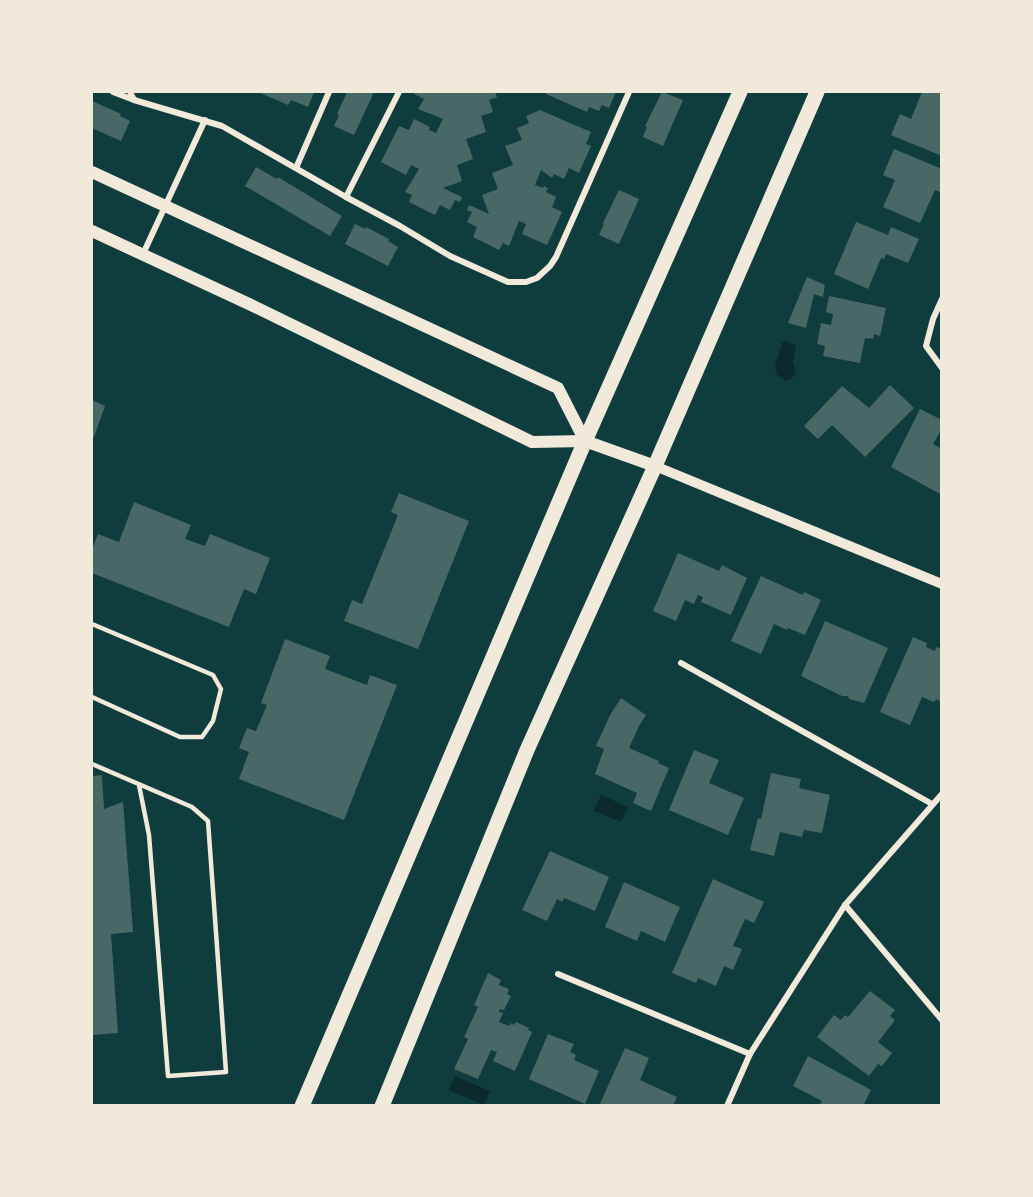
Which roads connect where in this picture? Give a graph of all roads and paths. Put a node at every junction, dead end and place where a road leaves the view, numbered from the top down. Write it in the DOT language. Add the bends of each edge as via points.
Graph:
graph roads {
  1 [pos="113,92"];
  2 [pos="130,92"];
  3 [pos="329,92"];
  4 [pos="399,92"];
  5 [pos="629,92"];
  6 [pos="740,92"];
  7 [pos="817,92"];
  8 [pos="134,100"];
  9 [pos="205,120"];
  10 [pos="296,168"];
  11 [pos="92,172"];
  12 [pos="346,197"];
  13 [pos="165,207"];
  14 [pos="92,231"];
  15 [pos="143,254"];
  16 [pos="942,299"];
  17 [pos="942,368"];
  18 [pos="585,441"];
  19 [pos="655,466"];
  20 [pos="942,584"];
  21 [pos="92,624"];
  22 [pos="681,663"];
  23 [pos="92,697"];
  24 [pos="92,764"];
  25 [pos="139,785"];
  26 [pos="942,794"];
  27 [pos="932,804"];
  28 [pos="845,904"];
  29 [pos="558,974"];
  30 [pos="942,1020"];
  31 [pos="750,1054"];
  32 [pos="302,1106"];
  33 [pos="382,1106"];
  34 [pos="727,1106"];
  1 -- 8 [label="street"];
  2 -- 8 [label="street"];
  3 -- 10 [label="street"];
  4 -- 12 [label="street"];
  5 -- 12 [label="street" via="556,257 537,278 508,282 470,266"];
  6 -- 18 [label="main road"];
  7 -- 19 [label="main road"];
  8 -- 9 [label="street"];
  9 -- 10 [label="street"];
  9 -- 13 [label="street"];
  10 -- 12 [label="street"];
  11 -- 13 [label="main road"];
  13 -- 15 [label="street"];
  13 -- 18 [label="main road" via="558,388"];
  14 -- 15 [label="main road"];
  15 -- 18 [label="main road" via="532,442"];
  16 -- 17 [label="street" via="926,346"];
  18 -- 19 [label="main road"];
  18 -- 32 [label="main road"];
  19 -- 20 [label="street"];
  19 -- 33 [label="main road" via="527,750"];
  21 -- 23 [label="lane" via="213,675 221,689 213,721 202,737 180,737"];
  22 -- 27 [label="street"];
  24 -- 25 [label="lane"];
  25 -- 25 [label="lane" via="149,835 168,1076 226,1072 208,821 192,807"];
  26 -- 27 [label="street"];
  27 -- 28 [label="street"];
  28 -- 30 [label="street"];
  28 -- 31 [label="street"];
  29 -- 31 [label="street"];
  31 -- 34 [label="street"];
}
